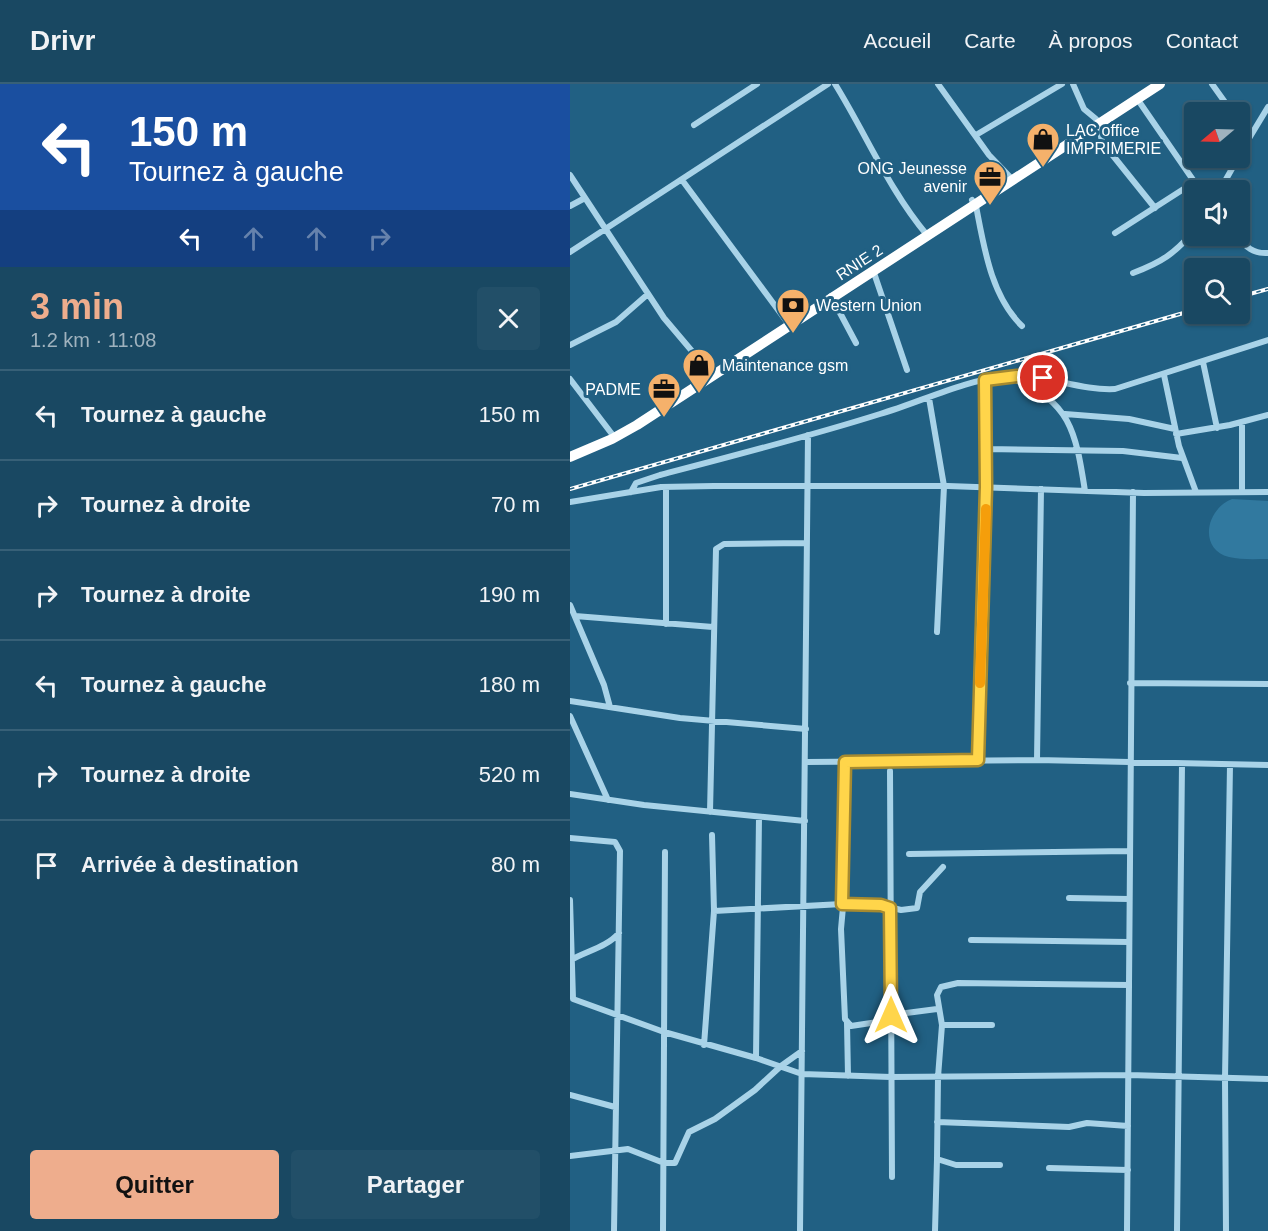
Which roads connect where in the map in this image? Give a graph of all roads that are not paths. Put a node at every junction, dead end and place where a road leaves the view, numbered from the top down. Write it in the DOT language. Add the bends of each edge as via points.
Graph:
graph roads {
  1 [pos="757,84"];
  2 [pos="828,84"];
  3 [pos="835,84"];
  4 [pos="938,84"];
  5 [pos="1062,84"];
  6 [pos="1073,84"];
  7 [pos="1156,84"];
  8 [pos="1212,84"];
  9 [pos="1138,100"];
  10 [pos="1226,102"];
  11 [pos="1268,107"];
  12 [pos="1097,122"];
  13 [pos="694,125"];
  14 [pos="976,135"];
  15 [pos="1250,135"];
  16 [pos="570,175"];
  17 [pos="1011,178"];
  18 [pos="682,180"];
  19 [pos="1191,180"];
  20 [pos="1184,189"];
  21 [pos="585,198"];
  22 [pos="974,203"];
  23 [pos="570,206"];
  24 [pos="1155,208"];
  25 [pos="605,230"];
  26 [pos="926,233"];
  27 [pos="1115,233"];
  28 [pos="1184,243"];
  29 [pos="1246,246"];
  30 [pos="570,252"];
  31 [pos="1268,253"];
  32 [pos="872,269"];
  33 [pos="1132,273"];
  34 [pos="648,294"];
  35 [pos="830,296"];
  36 [pos="788,324"];
  37 [pos="1022,326"];
  38 [pos="1268,340"];
  39 [pos="856,343"];
  40 [pos="570,345"];
  41 [pos="1203,362"];
  42 [pos="907,370"];
  43 [pos="711,374"];
  44 [pos="1164,375"];
  45 [pos="1006,376"];
  46 [pos="570,380"];
  47 [pos="985,380"];
  48 [pos="578,393"];
  49 [pos="570,396"];
  50 [pos="929,398"];
  51 [pos="1065,414"];
  52 [pos="1268,415"];
  53 [pos="1242,422"];
  54 [pos="1216,428"];
  55 [pos="1176,431"];
  56 [pos="808,435"];
  57 [pos="613,436"];
  58 [pos="986,449"];
  59 [pos="1079,450"];
  60 [pos="570,452"];
  61 [pos="570,457"];
  62 [pos="1182,458"];
  63 [pos="807,486"];
  64 [pos="944,486"];
  65 [pos="666,487"];
  66 [pos="986,487"];
  67 [pos="1041,489"];
  68 [pos="1085,491"];
  69 [pos="631,492"];
  70 [pos="1133,492"];
  71 [pos="1196,492"];
  72 [pos="1242,492"];
  73 [pos="1268,492"];
  74 [pos="570,502"];
  75 [pos="805,543"];
  76 [pos="570,605"];
  77 [pos="575,616"];
  78 [pos="666,624"];
  79 [pos="713,627"];
  80 [pos="937,632"];
  81 [pos="1130,683"];
  82 [pos="1268,684"];
  83 [pos="570,701"];
  84 [pos="610,707"];
  85 [pos="570,716"];
  86 [pos="711,720"];
  87 [pos="806,729"];
  88 [pos="978,760"];
  89 [pos="1037,760"];
  90 [pos="806,762"];
  91 [pos="845,762"];
  92 [pos="1130,762"];
  93 [pos="1182,764"];
  94 [pos="1230,765"];
  95 [pos="1268,765"];
  96 [pos="890,771"];
  97 [pos="570,794"];
  98 [pos="608,800"];
  99 [pos="710,812"];
  100 [pos="759,817"];
  101 [pos="805,821"];
  102 [pos="712,835"];
  103 [pos="570,838"];
  104 [pos="1130,851"];
  105 [pos="665,852"];
  106 [pos="909,854"];
  107 [pos="943,867"];
  108 [pos="1069,898"];
  109 [pos="1129,898"];
  110 [pos="570,900"];
  111 [pos="842,904"];
  112 [pos="804,906"];
  113 [pos="890,908"];
  114 [pos="758,910"];
  115 [pos="714,911"];
  116 [pos="619,932"];
  117 [pos="971,940"];
  118 [pos="1128,942"];
  119 [pos="571,960"];
  120 [pos="1129,985"];
  121 [pos="572,999"];
  122 [pos="938,1009"];
  123 [pos="616,1016"];
  124 [pos="891,1018"];
  125 [pos="847,1023"];
  126 [pos="942,1025"];
  127 [pos="992,1025"];
  128 [pos="664,1032"];
  129 [pos="704,1045"];
  130 [pos="802,1051"];
  131 [pos="756,1058"];
  132 [pos="781,1066"];
  133 [pos="802,1074"];
  134 [pos="1129,1075"];
  135 [pos="848,1076"];
  136 [pos="891,1077"];
  137 [pos="938,1077"];
  138 [pos="1179,1078"];
  139 [pos="1225,1079"];
  140 [pos="1268,1079"];
  141 [pos="570,1095"];
  142 [pos="615,1107"];
  143 [pos="937,1122"];
  144 [pos="1128,1126"];
  145 [pos="615,1150"];
  146 [pos="570,1156"];
  147 [pos="937,1159"];
  148 [pos="664,1163"];
  149 [pos="1000,1165"];
  150 [pos="1049,1168"];
  151 [pos="1128,1170"];
  152 [pos="892,1177"];
  153 [pos="614,1231"];
  154 [pos="663,1231"];
  155 [pos="800,1231"];
  156 [pos="935,1231"];
  157 [pos="1127,1231"];
  158 [pos="1177,1231"];
  159 [pos="1226,1231"];
  1 -- 13 [label="street"];
  2 -- 18 [label="street"];
  3 -- 26 [label="street" via="864,130 884,174"];
  4 -- 14 [label="street"];
  5 -- 14 [label="street"];
  6 -- 12 [label="street" via="1084,109"];
  7 -- 9 [label="highway, RNIE 2 / RNIE 2"];
  7 -- 12 [label="highway, RNIE 2 / RNIE 2"];
  8 -- 10 [label="street"];
  9 -- 12 [label="highway, RNIE 2 / RNIE 2"];
  9 -- 19 [label="street"];
  11 -- 15 [label="street"];
  12 -- 17 [label="highway, RNIE 2 / RNIE 2"];
  12 -- 24 [label="street" via="1102,142"];
  14 -- 17 [label="street"];
  16 -- 21 [label="street"];
  17 -- 22 [label="highway, RNIE 2 / RNIE 2"];
  18 -- 25 [label="street"];
  18 -- 36 [label="street"];
  20 -- 24 [label="street"];
  21 -- 23 [label="street"];
  21 -- 25 [label="street"];
  22 -- 26 [label="highway, RNIE 2 / RNIE 2"];
  22 -- 37 [label="street" via="986,256 1003,303"];
  24 -- 27 [label="street"];
  25 -- 30 [label="street"];
  25 -- 34 [label="street"];
  26 -- 32 [label="highway, RNIE 2 / RNIE 2"];
  28 -- 33 [label="street" via="1159,263"];
  29 -- 31 [label="street" via="1260,254"];
  32 -- 35 [label="highway, RNIE 2 / RNIE 2"];
  32 -- 42 [label="street"];
  34 -- 40 [label="street" via="616,322"];
  34 -- 43 [label="street"];
  35 -- 36 [label="highway, RNIE 2 / RNIE 2"];
  35 -- 39 [label="street"];
  36 -- 43 [label="highway, RNIE 2 / RNIE 2"];
  38 -- 41 [label="street"];
  41 -- 44 [label="street"];
  41 -- 54 [label="street"];
  43 -- 57 [label="highway, RNIE 2 / RNIE 2"];
  44 -- 45 [label="street" via="1105,389"];
  44 -- 55 [label="street"];
  45 -- 47 [label="street"];
  45 -- 51 [label="street" via="1031,385"];
  46 -- 48 [label="street"];
  47 -- 50 [label="street"];
  47 -- 58 [label="street"];
  48 -- 49 [label="street"];
  48 -- 57 [label="street"];
  50 -- 56 [label="street"];
  50 -- 64 [label="street"];
  51 -- 55 [label="street" via="1129,419"];
  51 -- 59 [label="street"];
  52 -- 53 [label="street"];
  53 -- 54 [label="street"];
  53 -- 72 [label="street"];
  54 -- 55 [label="street"];
  55 -- 62 [label="street"];
  56 -- 63 [label="street"];
  56 -- 69 [label="street" via="660,475 636,483"];
  57 -- 60 [label="highway, RNIE 2 / RNIE 2"];
  57 -- 61 [label="highway, RNIE 2 / RNIE 2"];
  58 -- 59 [label="street"];
  58 -- 66 [label="street"];
  59 -- 62 [label="street"];
  59 -- 68 [label="street"];
  62 -- 71 [label="street"];
  63 -- 64 [label="street"];
  63 -- 65 [label="street"];
  63 -- 75 [label="street"];
  64 -- 66 [label="street"];
  64 -- 80 [label="street"];
  65 -- 69 [label="street"];
  65 -- 78 [label="street"];
  66 -- 67 [label="street"];
  66 -- 88 [label="street"];
  67 -- 68 [label="street"];
  67 -- 89 [label="street"];
  68 -- 70 [label="street"];
  69 -- 74 [label="street"];
  70 -- 71 [label="street"];
  70 -- 81 [label="street"];
  71 -- 72 [label="street"];
  72 -- 73 [label="street"];
  75 -- 79 [label="street" via="719,546 714,556"];
  75 -- 87 [label="street"];
  76 -- 77 [label="street"];
  77 -- 78 [label="street"];
  77 -- 84 [label="street"];
  78 -- 79 [label="street"];
  79 -- 86 [label="street"];
  81 -- 82 [label="street"];
  81 -- 92 [label="street"];
  83 -- 84 [label="street"];
  84 -- 86 [label="street"];
  85 -- 98 [label="street"];
  86 -- 87 [label="street"];
  86 -- 99 [label="street"];
  87 -- 90 [label="street"];
  88 -- 89 [label="street"];
  88 -- 91 [label="street"];
  89 -- 92 [label="street"];
  90 -- 91 [label="street"];
  90 -- 101 [label="street"];
  91 -- 111 [label="street"];
  92 -- 93 [label="street"];
  92 -- 104 [label="street"];
  93 -- 94 [label="street"];
  93 -- 138 [label="street"];
  94 -- 95 [label="street"];
  94 -- 139 [label="street"];
  96 -- 113 [label="street"];
  97 -- 98 [label="street"];
  98 -- 99 [label="street"];
  99 -- 100 [label="street"];
  100 -- 101 [label="street"];
  100 -- 114 [label="street"];
  101 -- 112 [label="street"];
  102 -- 115 [label="street"];
  103 -- 116 [label="street" via="594,838 618,845"];
  104 -- 106 [label="street"];
  104 -- 109 [label="street"];
  105 -- 128 [label="street"];
  107 -- 113 [label="street" via="920,892 917,908"];
  108 -- 109 [label="street"];
  109 -- 118 [label="street"];
  110 -- 119 [label="street"];
  111 -- 112 [label="street"];
  111 -- 113 [label="street"];
  111 -- 125 [label="street"];
  112 -- 114 [label="street"];
  112 -- 130 [label="street"];
  113 -- 124 [label="street"];
  114 -- 115 [label="street"];
  114 -- 131 [label="street"];
  115 -- 129 [label="street"];
  116 -- 119 [label="street" via="611,942"];
  116 -- 123 [label="street"];
  117 -- 118 [label="street"];
  118 -- 120 [label="street"];
  119 -- 121 [label="street"];
  120 -- 122 [label="street" via="951,983 941,987"];
  120 -- 134 [label="street"];
  121 -- 123 [label="street"];
  122 -- 124 [label="street"];
  122 -- 126 [label="street"];
  123 -- 128 [label="street"];
  123 -- 142 [label="street"];
  124 -- 125 [label="street" via="851,1026"];
  124 -- 136 [label="street"];
  125 -- 135 [label="street"];
  126 -- 127 [label="street"];
  126 -- 137 [label="street"];
  128 -- 129 [label="street"];
  128 -- 148 [label="street"];
  129 -- 131 [label="street"];
  130 -- 132 [label="street"];
  130 -- 133 [label="street"];
  131 -- 132 [label="street"];
  132 -- 133 [label="street"];
  132 -- 148 [label="street" via="715,1119 689,1132 678,1161"];
  133 -- 135 [label="street"];
  133 -- 155 [label="street"];
  134 -- 137 [label="street"];
  134 -- 138 [label="street"];
  134 -- 144 [label="street"];
  135 -- 136 [label="street"];
  136 -- 137 [label="street"];
  136 -- 152 [label="street"];
  137 -- 143 [label="street"];
  138 -- 139 [label="street"];
  138 -- 158 [label="street"];
  139 -- 140 [label="street"];
  139 -- 159 [label="street"];
  141 -- 142 [label="street"];
  142 -- 145 [label="street"];
  143 -- 144 [label="street"];
  143 -- 147 [label="street"];
  144 -- 151 [label="street"];
  145 -- 146 [label="street"];
  145 -- 148 [label="street" via="632,1150"];
  145 -- 153 [label="street"];
  147 -- 149 [label="street" via="956,1165"];
  147 -- 156 [label="street"];
  148 -- 154 [label="street"];
  150 -- 151 [label="street"];
  151 -- 157 [label="street"];
}
